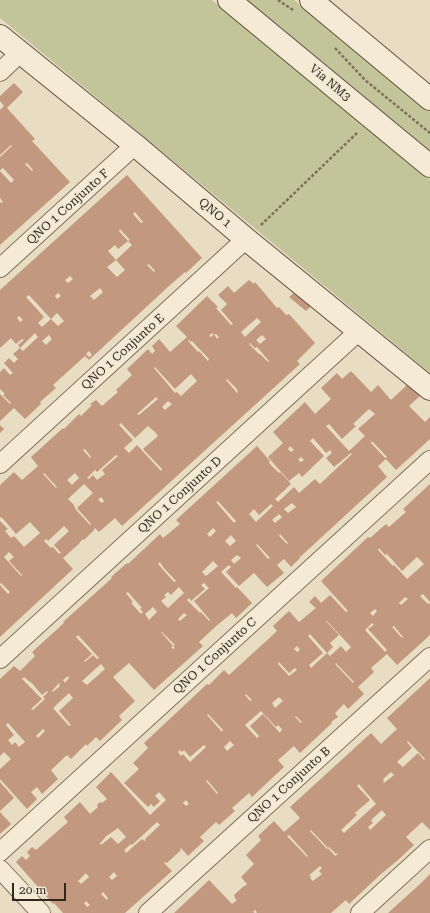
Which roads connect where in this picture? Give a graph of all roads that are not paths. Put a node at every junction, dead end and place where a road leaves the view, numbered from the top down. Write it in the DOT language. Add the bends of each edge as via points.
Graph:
graph roads {
  1 [pos="229,0"];
  2 [pos="303,6"];
  3 [pos="0,36"];
  4 [pos="20,53"];
  5 [pos="0,72"];
  6 [pos="430,99"];
  7 [pos="135,145"];
  8 [pos="430,166"];
  9 [pos="246,239"];
  10 [pos="0,268"];
  11 [pos="359,331"];
  12 [pos="430,389"];
  13 [pos="430,460"];
  14 [pos="0,464"];
  15 [pos="430,657"];
  16 [pos="0,659"];
  17 [pos="430,849"];
  18 [pos="0,852"];
  19 [pos="0,869"];
  20 [pos="41,913"];
  21 [pos="148,913"];
  22 [pos="360,913"];
  1 -- 8 [label="street, Via NM3"];
  2 -- 6 [label="street"];
  3 -- 4 [label="street, QNO 1"];
  4 -- 5 [label="street"];
  4 -- 7 [label="street, QNO 1"];
  7 -- 9 [label="street, QNO 1"];
  7 -- 10 [label="street, QNO 1 Conjunto F"];
  9 -- 11 [label="street, QNO 1"];
  9 -- 14 [label="street, QNO 1 Conjunto E"];
  11 -- 12 [label="street, QNO 1"];
  11 -- 16 [label="street, QNO 1 Conjunto D"];
  13 -- 18 [label="street, QNO 1 Conjunto C"];
  15 -- 21 [label="street, QNO 1 Conjunto B"];
  17 -- 22 [label="street"];
  19 -- 20 [label="street"];
}
